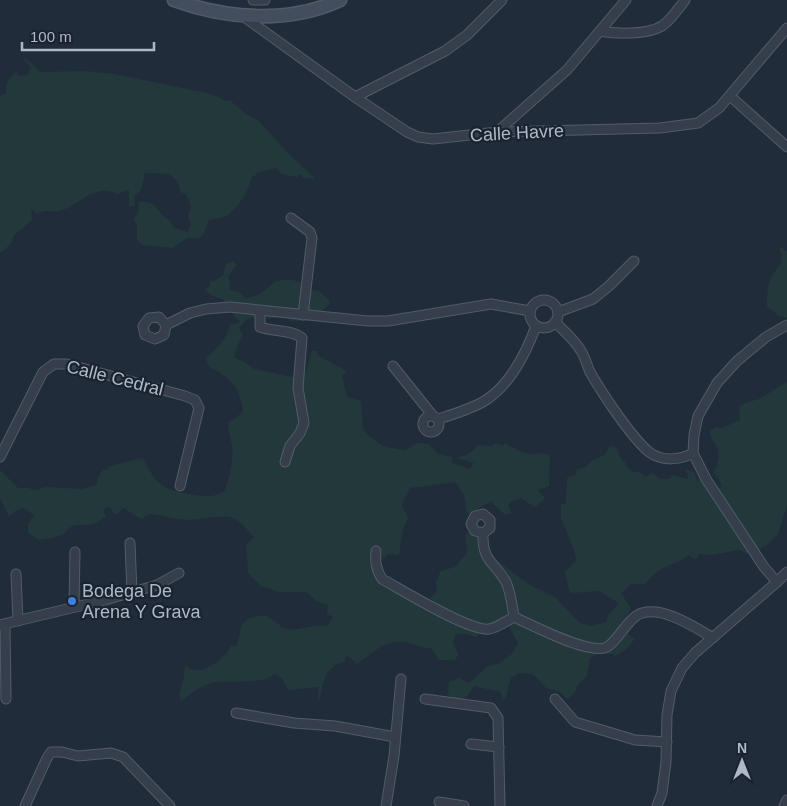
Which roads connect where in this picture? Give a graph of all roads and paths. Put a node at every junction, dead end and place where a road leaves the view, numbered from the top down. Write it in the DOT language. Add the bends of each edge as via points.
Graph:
graph roads {
  1 [pos="174,0"];
  2 [pos="253,0"];
  3 [pos="265,0"];
  4 [pos="340,0"];
  5 [pos="502,0"];
  6 [pos="626,0"];
  7 [pos="685,0"];
  8 [pos="242,16"];
  9 [pos="787,28"];
  10 [pos="600,31"];
  11 [pos="730,96"];
  12 [pos="355,98"];
  13 [pos="497,132"];
  14 [pos="787,147"];
  15 [pos="291,218"];
  16 [pos="634,262"];
  17 [pos="260,310"];
  18 [pos="530,311"];
  19 [pos="558,312"];
  20 [pos="303,315"];
  21 [pos="556,322"];
  22 [pos="166,325"];
  23 [pos="787,325"];
  24 [pos="536,326"];
  25 [pos="393,366"];
  26 [pos="693,453"];
  27 [pos="0,457"];
  28 [pos="285,462"];
  29 [pos="180,486"];
  30 [pos="483,533"];
  31 [pos="130,543"];
  32 [pos="376,551"];
  33 [pos="75,552"];
  34 [pos="787,572"];
  35 [pos="179,573"];
  36 [pos="16,574"];
  37 [pos="777,582"];
  38 [pos="132,592"];
  39 [pos="74,608"];
  40 [pos="514,617"];
  41 [pos="18,621"];
  42 [pos="3,625"];
  43 [pos="713,638"];
  44 [pos="401,679"];
  45 [pos="6,699"];
  46 [pos="425,699"];
  47 [pos="555,700"];
  48 [pos="236,713"];
  49 [pos="395,737"];
  50 [pos="667,742"];
  51 [pos="471,744"];
  52 [pos="498,747"];
  53 [pos="787,800"];
  54 [pos="439,802"];
  55 [pos="25,806"];
  56 [pos="170,806"];
  57 [pos="386,806"];
  58 [pos="464,806"];
  59 [pos="500,806"];
  60 [pos="657,806"];
  61 [pos="784,806"];
  1 -- 8 [label="main road"];
  2 -- 3 [label="street"];
  4 -- 8 [label="main road" via="302,13"];
  5 -- 12 [label="street" via="467,35 445,51"];
  6 -- 10 [label="street"];
  7 -- 10 [label="street" via="660,27 622,33"];
  8 -- 12 [label="street, Calle Havre"];
  9 -- 11 [label="street, Calle Havre"];
  10 -- 13 [label="street" via="567,70"];
  11 -- 13 [label="street, Calle Havre" via="708,118 683,126"];
  11 -- 14 [label="street"];
  12 -- 13 [label="street, Calle Havre" via="418,137 433,139"];
  15 -- 20 [label="street" via="310,232 312,238"];
  16 -- 19 [label="street" via="593,299"];
  17 -- 20 [label="street"];
  17 -- 22 [label="street" via="206,309 190,312"];
  17 -- 28 [label="street" via="260,327 302,338 298,388 304,423 290,446"];
  18 -- 19 [label="street" via="535,303 544,300 553,303"];
  18 -- 20 [label="street" via="492,304 388,321"];
  18 -- 24 [label="street" via="531,321"];
  19 -- 21 [label="street"];
  21 -- 24 [label="street" via="549,327"];
  21 -- 26 [label="street" via="580,350 600,388 650,453 674,459"];
  23 -- 26 [label="street" via="766,337 737,361 717,383 698,416"];
  24 -- 25 [label="street" via="525,354 496,392 485,400 436,417"];
  26 -- 37 [label="street" via="723,506"];
  27 -- 29 [label="street, Calle Cedral" via="43,372 54,364 67,364 195,400 199,408"];
  30 -- 40 [label="street" via="484,553 505,581"];
  31 -- 38 [label="street"];
  32 -- 40 [label="street" via="376,570 382,578 443,613 480,629 491,629"];
  33 -- 39 [label="street"];
  34 -- 37 [label="street"];
  35 -- 38 [label="street" via="156,585"];
  36 -- 41 [label="street"];
  37 -- 43 [label="street"];
  38 -- 39 [label="street"];
  39 -- 41 [label="street"];
  40 -- 43 [label="street" via="580,646 596,649 607,647 636,616 646,613 685,621"];
  41 -- 42 [label="street"];
  42 -- 45 [label="street"];
  43 -- 50 [label="street" via="682,668 672,691 667,715"];
  44 -- 49 [label="street"];
  46 -- 52 [label="street" via="491,708 498,718"];
  47 -- 50 [label="street" via="574,722 635,740"];
  48 -- 49 [label="street"];
  49 -- 57 [label="street"];
  50 -- 60 [label="street" via="662,793"];
  51 -- 52 [label="street"];
  52 -- 59 [label="street"];
  53 -- 61 [label="street"];
  54 -- 58 [label="street"];
  55 -- 56 [label="street" via="46,758 51,752 62,752 78,756 111,753 123,757"];
}
